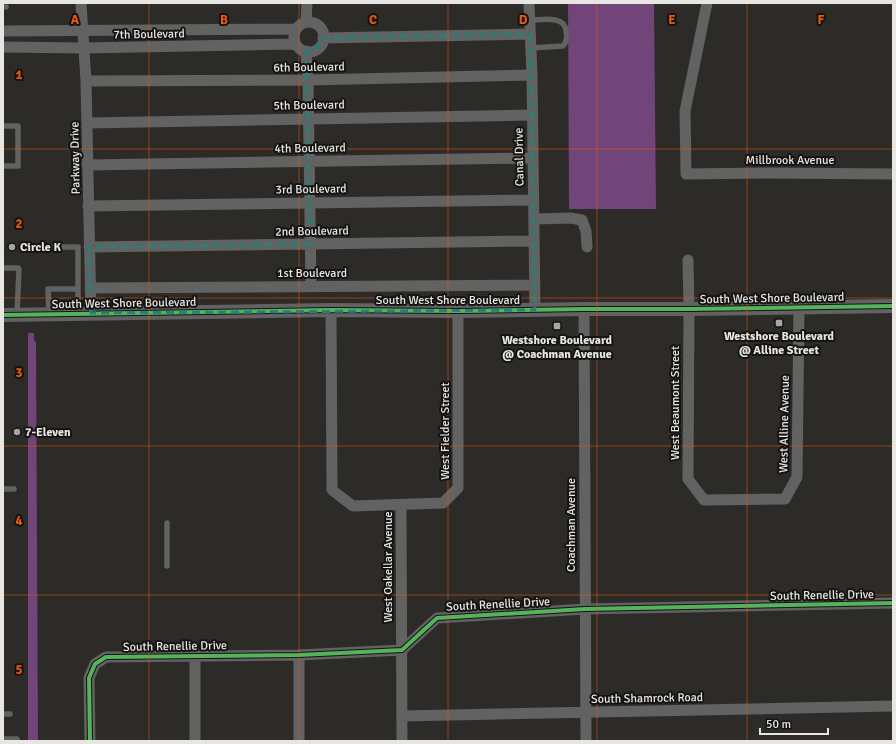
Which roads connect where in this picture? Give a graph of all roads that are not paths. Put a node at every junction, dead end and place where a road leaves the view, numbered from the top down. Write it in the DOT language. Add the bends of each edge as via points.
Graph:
graph roads {
  1 [pos="81,3"];
  2 [pos="307,3"];
  3 [pos="529,3"];
  4 [pos="707,3"];
  5 [pos="530,20"];
  6 [pos="306,22"];
  7 [pos="296,29"];
  8 [pos="43,30"];
  9 [pos="82,30"];
  10 [pos="3,31"];
  11 [pos="530,34"];
  12 [pos="323,38"];
  13 [pos="296,45"];
  14 [pos="3,47"];
  15 [pos="43,47"];
  16 [pos="83,48"];
  17 [pos="531,48"];
  18 [pos="306,51"];
  19 [pos="532,75"];
  20 [pos="308,80"];
  21 [pos="86,81"];
  22 [pos="532,115"];
  23 [pos="309,118"];
  24 [pos="87,123"];
  25 [pos="3,126"];
  26 [pos="532,158"];
  27 [pos="309,161"];
  28 [pos="87,164"];
  29 [pos="3,166"];
  30 [pos="893,174"];
  31 [pos="533,200"];
  32 [pos="309,202"];
  33 [pos="88,206"];
  34 [pos="534,219"];
  35 [pos="534,242"];
  36 [pos="310,244"];
  37 [pos="45,247"];
  38 [pos="89,247"];
  39 [pos="587,247"];
  40 [pos="688,260"];
  41 [pos="3,268"];
  42 [pos="311,286"];
  43 [pos="78,288"];
  44 [pos="90,288"];
  45 [pos="535,288"];
  46 [pos="893,306"];
  47 [pos="799,307"];
  48 [pos="584,309"];
  49 [pos="689,309"];
  50 [pos="331,310"];
  51 [pos="458,310"];
  52 [pos="535,310"];
  53 [pos="49,314"];
  54 [pos="85,314"];
  55 [pos="3,315"];
  56 [pos="17,315"];
  57 [pos="3,489"];
  58 [pos="14,489"];
  59 [pos="745,500"];
  60 [pos="401,504"];
  61 [pos="167,524"];
  62 [pos="167,566"];
  63 [pos="893,603"];
  64 [pos="585,609"];
  65 [pos="402,650"];
  66 [pos="298,655"];
  67 [pos="195,656"];
  68 [pos="893,706"];
  69 [pos="586,712"];
  70 [pos="3,714"];
  71 [pos="10,714"];
  72 [pos="402,716"];
  73 [pos="3,739"];
  74 [pos="17,741"];
  75 [pos="90,741"];
  76 [pos="195,741"];
  77 [pos="299,741"];
  78 [pos="402,741"];
  79 [pos="586,741"];
  1 -- 9 [label="street, Parkway Drive"];
  2 -- 6 [label="street"];
  3 -- 5 [label="street, Canal Drive"];
  4 -- 30 [label="street, Millbrook Avenue" via="685,111 686,174"];
  5 -- 11 [label="street, Canal Drive"];
  5 -- 17 [label="lane" via="560,20 566,33 563,46"];
  6 -- 7 [label="street"];
  6 -- 12 [label="street" via="317,24 322,30"];
  7 -- 9 [label="street, 7th Boulevard"];
  7 -- 13 [label="street"];
  8 -- 9 [label="street, 7th Boulevard"];
  8 -- 10 [label="street, 7th Boulevard"];
  8 -- 15 [label="street"];
  9 -- 16 [label="street, Parkway Drive"];
  11 -- 12 [label="street"];
  11 -- 17 [label="street, Canal Drive"];
  12 -- 18 [label="street" via="316,50"];
  13 -- 16 [label="street, 7th Boulevard"];
  13 -- 18 [label="street"];
  14 -- 15 [label="street, 7th Boulevard"];
  15 -- 16 [label="street, 7th Boulevard"];
  16 -- 21 [label="street, Parkway Drive"];
  17 -- 19 [label="street, Canal Drive"];
  18 -- 20 [label="street"];
  19 -- 20 [label="street, 6th Boulevard"];
  19 -- 22 [label="street, Canal Drive"];
  20 -- 21 [label="street, 6th Boulevard"];
  20 -- 23 [label="street"];
  21 -- 24 [label="street, Parkway Drive"];
  22 -- 23 [label="street, 5th Boulevard"];
  22 -- 26 [label="street, Canal Drive"];
  23 -- 24 [label="street, 5th Boulevard"];
  23 -- 27 [label="street"];
  24 -- 28 [label="street, Parkway Drive"];
  25 -- 29 [label="lane" via="18,126 18,166"];
  26 -- 27 [label="street, 4th Boulevard"];
  26 -- 31 [label="street, Canal Drive"];
  27 -- 28 [label="street, 4th Boulevard"];
  27 -- 32 [label="street"];
  28 -- 33 [label="street, Parkway Drive"];
  31 -- 32 [label="street, 3rd Boulevard"];
  31 -- 34 [label="street, Canal Drive"];
  32 -- 33 [label="street, 3rd Boulevard"];
  32 -- 36 [label="street"];
  33 -- 38 [label="street, Parkway Drive"];
  34 -- 35 [label="street, Canal Drive"];
  34 -- 39 [label="street" via="582,220"];
  35 -- 36 [label="street, 2nd Boulevard"];
  35 -- 45 [label="street, Canal Drive"];
  36 -- 38 [label="street, 2nd Boulevard"];
  36 -- 42 [label="street"];
  37 -- 43 [label="lane" via="78,247"];
  38 -- 44 [label="street, Parkway Drive"];
  40 -- 49 [label="street, West Beaumont Street"];
  41 -- 56 [label="lane" via="19,269"];
  42 -- 44 [label="street, 1st Boulevard"];
  42 -- 45 [label="street, 1st Boulevard"];
  43 -- 53 [label="lane" via="48,289"];
  43 -- 54 [label="lane"];
  44 -- 54 [label="street, Parkway Drive"];
  45 -- 52 [label="street, Canal Drive"];
  46 -- 47 [label="street, South West Shore Boulevard"];
  47 -- 49 [label="street, South West Shore Boulevard"];
  47 -- 59 [label="street, West Alline Avenue" via="797,477 785,498"];
  48 -- 49 [label="street, South West Shore Boulevard"];
  48 -- 52 [label="street, South West Shore Boulevard"];
  48 -- 64 [label="street, Coachman Avenue"];
  49 -- 59 [label="street, West Beaumont Street" via="688,479 704,500"];
  50 -- 51 [label="street, South West Shore Boulevard"];
  50 -- 54 [label="street, South West Shore Boulevard"];
  50 -- 60 [label="street, West Oakellar Avenue" via="332,490 353,506"];
  51 -- 52 [label="street, South West Shore Boulevard"];
  51 -- 60 [label="street, West Fielder Street" via="458,488 443,503"];
  53 -- 54 [label="street, South West Shore Boulevard"];
  53 -- 56 [label="street, South West Shore Boulevard"];
  55 -- 56 [label="street, South West Shore Boulevard"];
  57 -- 58 [label="lane"];
  60 -- 65 [label="street, West Oakellar Avenue"];
  61 -- 62 [label="lane"];
  63 -- 64 [label="street, South Renellie Drive"];
  64 -- 65 [label="street, South Renellie Drive" via="437,618"];
  64 -- 69 [label="street, Coachman Avenue"];
  65 -- 66 [label="street, South Renellie Drive"];
  65 -- 72 [label="street, West Oakellar Avenue"];
  66 -- 67 [label="street, South Renellie Drive"];
  66 -- 77 [label="street"];
  67 -- 75 [label="street, South Renellie Drive" via="106,657 94,664 89,678"];
  67 -- 76 [label="street"];
  68 -- 69 [label="street, South Shamrock Road"];
  69 -- 72 [label="street, South Shamrock Road"];
  69 -- 79 [label="street, Coachman Avenue"];
  70 -- 71 [label="lane"];
  72 -- 78 [label="street, West Oakellar Avenue"];
  73 -- 74 [label="lane"];
}
